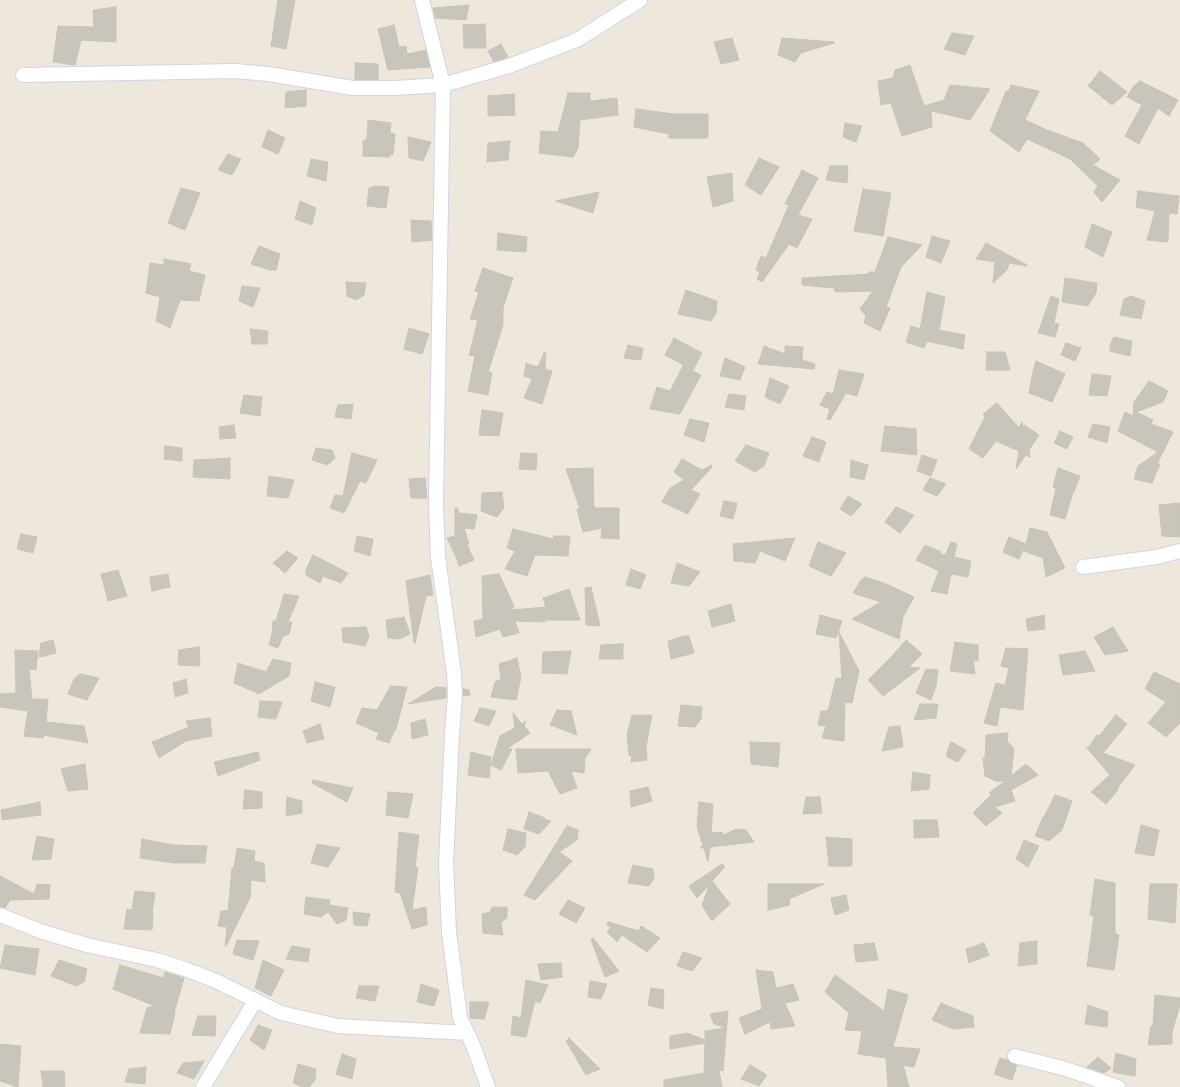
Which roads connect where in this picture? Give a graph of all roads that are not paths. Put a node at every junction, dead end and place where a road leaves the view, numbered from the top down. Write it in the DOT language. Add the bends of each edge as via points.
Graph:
graph roads {
  1 [pos="422,0"];
  2 [pos="640,0"];
  3 [pos="23,75"];
  4 [pos="443,85"];
  5 [pos="1180,551"];
  6 [pos="1083,567"];
  7 [pos="0,915"];
  8 [pos="255,1001"];
  9 [pos="467,1033"];
  10 [pos="1015,1056"];
  11 [pos="203,1087"];
  12 [pos="488,1087"];
  13 [pos="1118,1087"];
  1 -- 4 [label="street"];
  2 -- 4 [label="street" via="577,40 509,66"];
  3 -- 4 [label="street" via="235,71 353,88"];
  4 -- 9 [label="street" via="436,503 438,557 455,696 446,863 449,932 460,1018"];
  5 -- 6 [label="street" via="1157,557"];
  7 -- 8 [label="street" via="80,943 157,960 185,969"];
  8 -- 9 [label="street" via="281,1013 338,1026"];
  8 -- 11 [label="street"];
  9 -- 12 [label="street"];
  10 -- 13 [label="street" via="1066,1069"];
}
